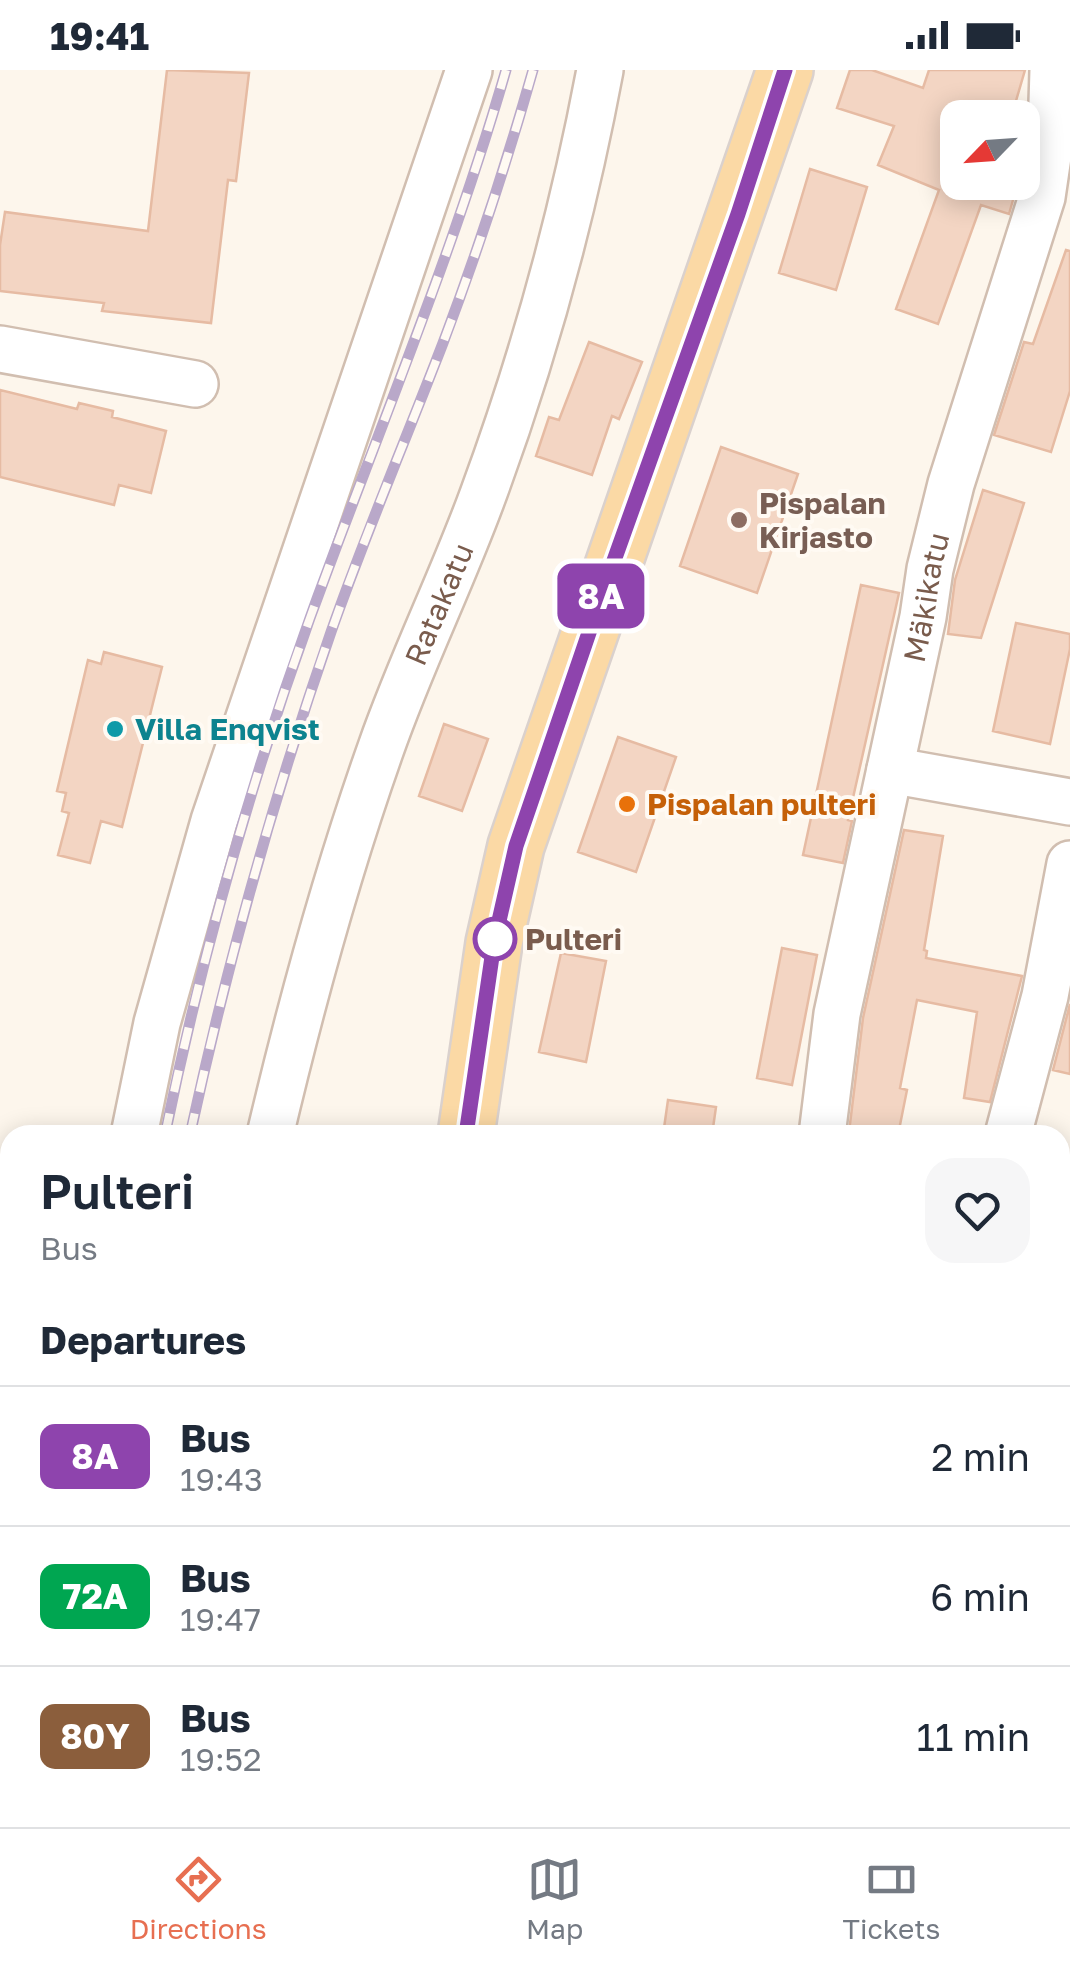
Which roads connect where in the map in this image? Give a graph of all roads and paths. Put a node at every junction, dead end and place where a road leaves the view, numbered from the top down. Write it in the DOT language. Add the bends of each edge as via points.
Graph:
graph roads {
  1 [pos="470,70"];
  2 [pos="600,70"];
  3 [pos="786,70"];
  4 [pos="1053,70"];
  5 [pos="0,348"];
  6 [pos="195,384"];
  7 [pos="890,770"];
  8 [pos="1070,802"];
  9 [pos="1070,864"];
  10 [pos="136,1125"];
  11 [pos="273,1125"];
  12 [pos="467,1125"];
  13 [pos="823,1125"];
  14 [pos="1011,1125"];
  1 -- 10 [label="street" via="214,821 157,1023"];
  2 -- 11 [label="street, Ratakatu" via="572,204 513,409 354,824"];
  3 -- 12 [label="main road" via="516,846 494,943"];
  4 -- 7 [label="street, Mäkikatu" via="1042,197 951,484"];
  5 -- 6 [label="street"];
  7 -- 8 [label="street"];
  7 -- 13 [label="street, Mäkikatu" via="838,1014"];
  9 -- 14 [label="street"];
}
